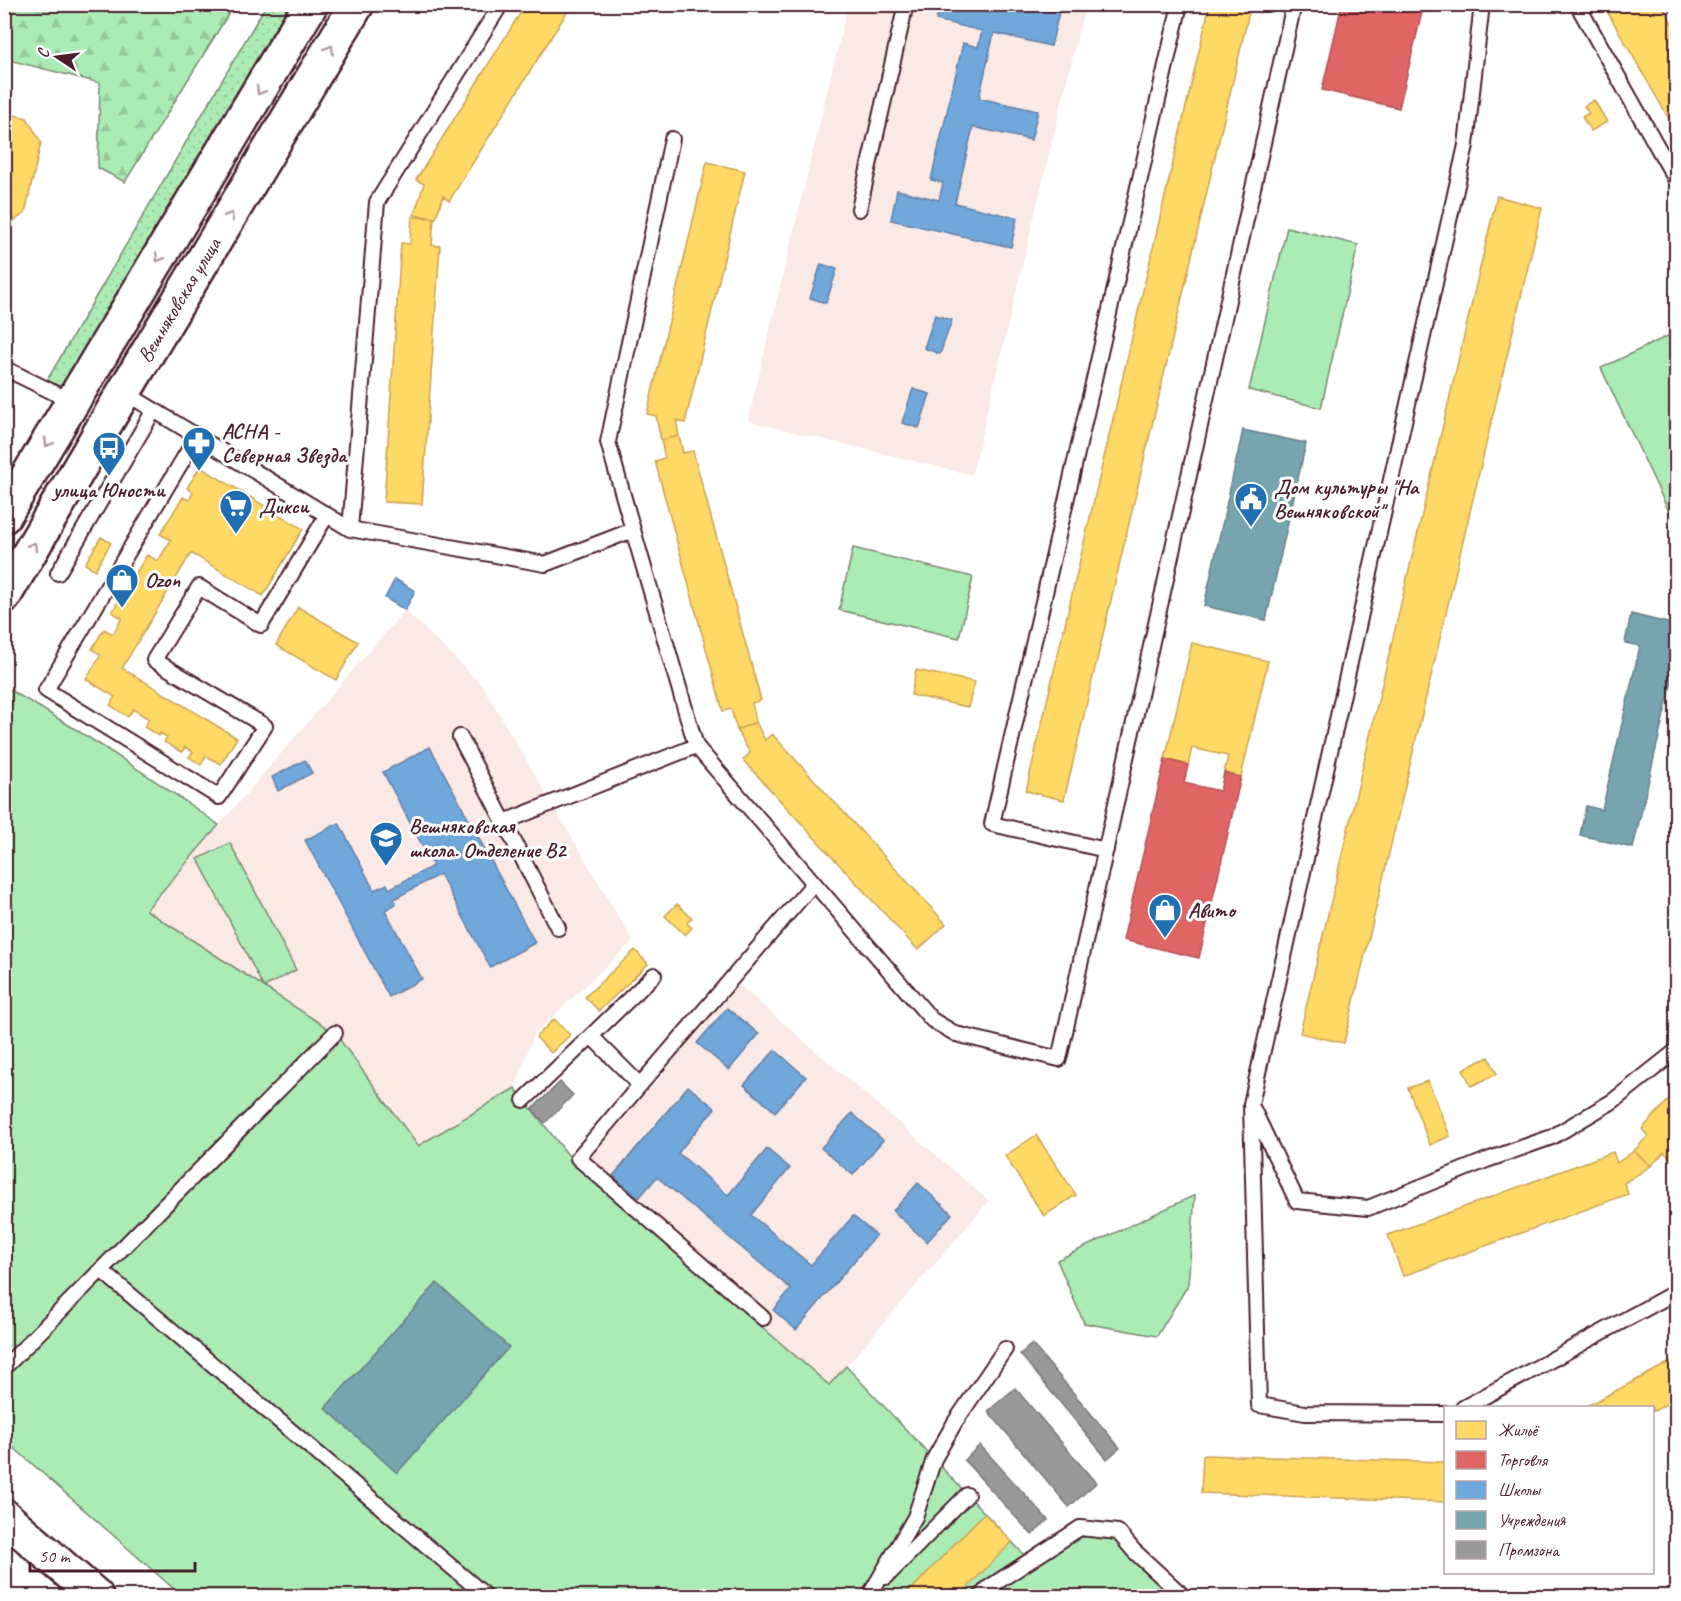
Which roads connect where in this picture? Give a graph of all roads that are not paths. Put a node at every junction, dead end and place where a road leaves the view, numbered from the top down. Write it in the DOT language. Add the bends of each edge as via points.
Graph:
graph roads {
  1 [pos="311,4"];
  2 [pos="357,4"];
  3 [pos="501,4"];
  4 [pos="906,4"];
  5 [pos="1180,4"];
  6 [pos="1294,4"];
  7 [pos="1482,4"];
  8 [pos="1577,4"];
  9 [pos="672,139"];
  10 [pos="1677,180"];
  11 [pos="859,209"];
  12 [pos="4,368"];
  13 [pos="124,392"];
  14 [pos="73,402"];
  15 [pos="154,410"];
  16 [pos="197,436"];
  17 [pos="327,515"];
  18 [pos="4,516"];
  19 [pos="350,529"];
  20 [pos="633,530"];
  21 [pos="58,573"];
  22 [pos="4,597"];
  23 [pos="460,737"];
  24 [pos="696,746"];
  25 [pos="504,822"];
  26 [pos="1106,850"];
  27 [pos="814,883"];
  28 [pos="558,928"];
  29 [pos="654,975"];
  30 [pos="335,1033"];
  31 [pos="591,1035"];
  32 [pos="1677,1052"];
  33 [pos="640,1085"];
  34 [pos="524,1100"];
  35 [pos="1251,1104"];
  36 [pos="101,1270"];
  37 [pos="1677,1292"];
  38 [pos="763,1318"];
  39 [pos="1005,1348"];
  40 [pos="4,1368"];
  41 [pos="1465,1406"];
  42 [pos="1444,1414"];
  43 [pos="968,1495"];
  44 [pos="4,1516"];
  45 [pos="872,1594"];
  46 [pos="96,1596"];
  47 [pos="486,1596"];
  48 [pos="981,1596"];
  49 [pos="1183,1596"];
  1 -- 14 [label="main road, Вешняковская улица, one-way"];
  13 -- 2 [label="main road, Вешняковская улица, one-way"];
  3 -- 19 [label="lane" via="377,202"];
  4 -- 11 [label="lane"];
  5 -- 26 [label="lane" via="992,824"];
  6 -- 26 [label="lane"];
  7 -- 35 [label="lane" via="1466,145"];
  8 -- 10 [label="lane"];
  9 -- 20 [label="lane" via="608,442"];
  12 -- 14 [label="lane"];
  13 -- 15 [label="lane"];
  22 -- 13 [label="main road, Вешняковская улица, one-way"];
  14 -- 18 [label="main road, Вешняковская улица, one-way"];
  15 -- 16 [label="lane"];
  15 -- 21 [label="lane"];
  16 -- 17 [label="lane"];
  16 -- 17 [label="lane" via="46,690 219,797 265,726 154,660 199,587 261,625"];
  17 -- 19 [label="lane"];
  19 -- 20 [label="lane" via="545,564"];
  20 -- 24 [label="lane"];
  23 -- 25 [label="lane"];
  24 -- 25 [label="lane"];
  24 -- 27 [label="lane"];
  25 -- 28 [label="lane"];
  26 -- 27 [label="lane" via="1059,1059 956,1034 932,1020"];
  27 -- 33 [label="lane"];
  29 -- 31 [label="lane"];
  30 -- 36 [label="lane"];
  31 -- 33 [label="lane"];
  31 -- 34 [label="lane"];
  32 -- 35 [label="lane" via="1613,1101 1552,1137 1368,1208 1297,1201"];
  33 -- 38 [label="lane" via="578,1158"];
  35 -- 42 [label="lane" via="1259,1405 1305,1413"];
  36 -- 40 [label="lane"];
  36 -- 47 [label="lane"];
  37 -- 41 [label="lane"];
  39 -- 45 [label="lane" via="934,1460 915,1517"];
  43 -- 45 [label="lane"];
  44 -- 46 [label="main road"];
  48 -- 49 [label="lane" via="1080,1528 1118,1532"];
}
